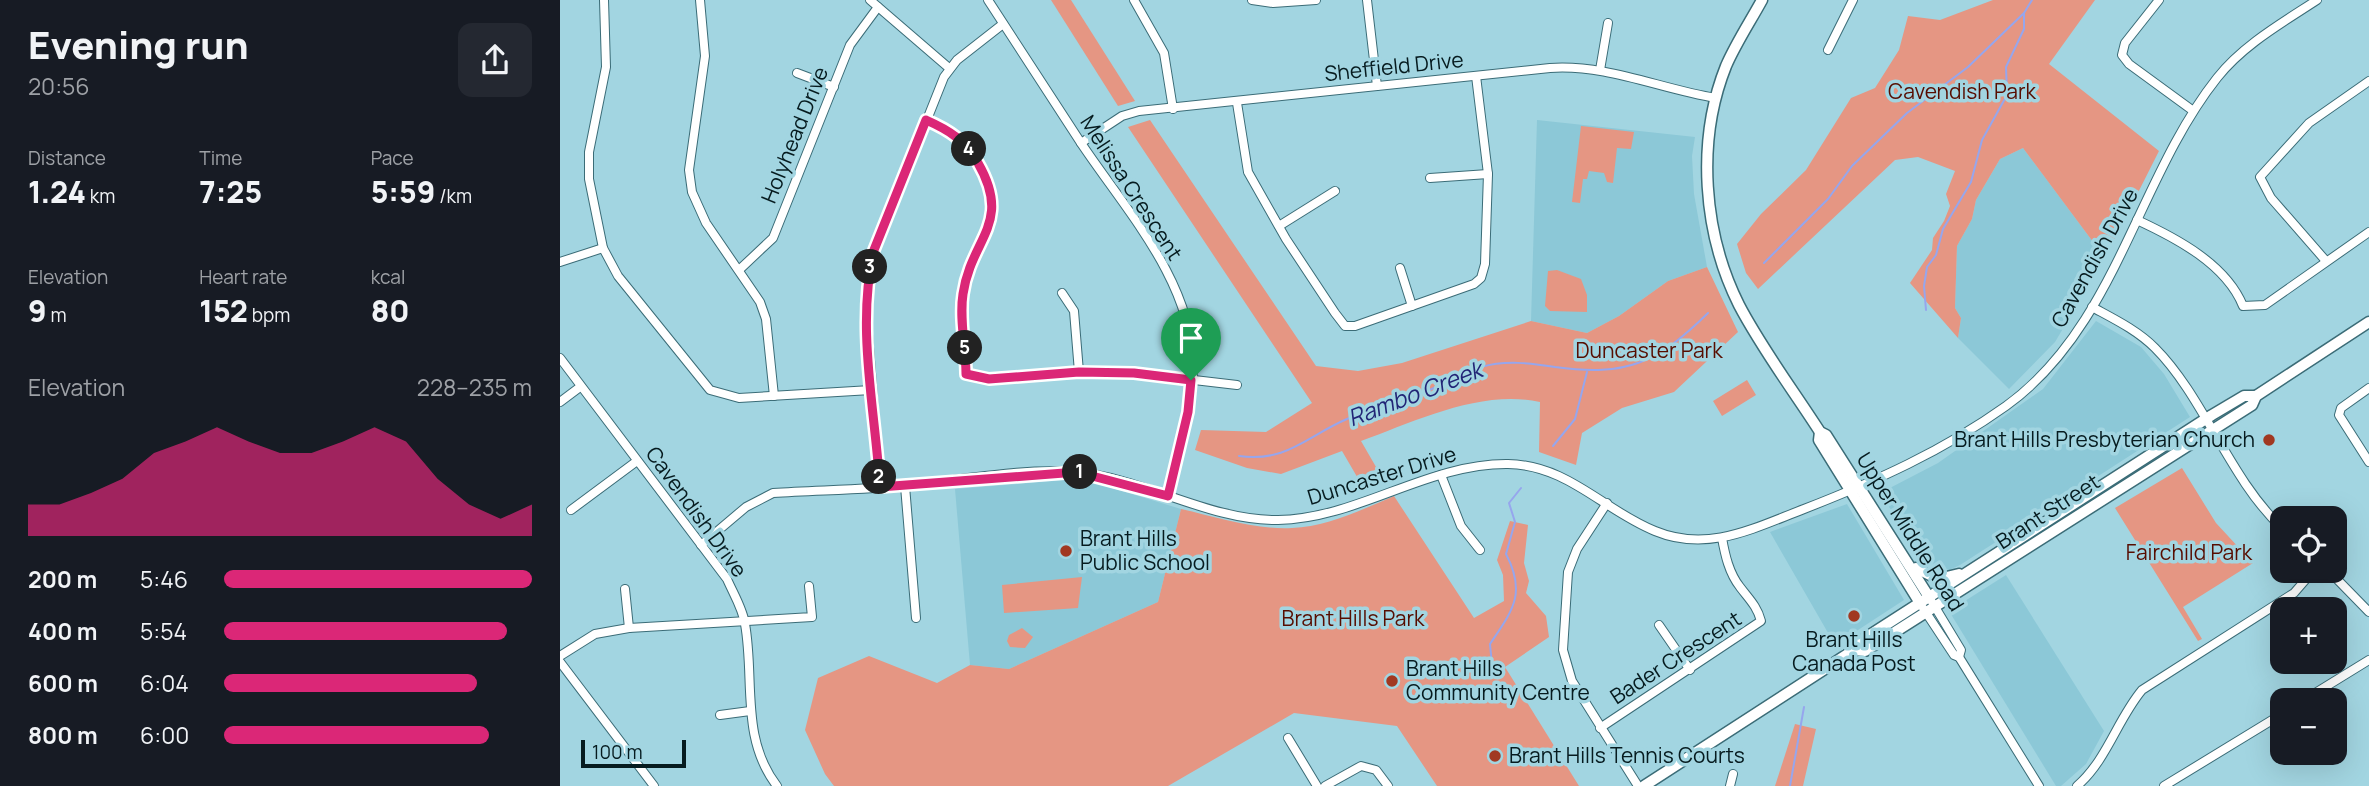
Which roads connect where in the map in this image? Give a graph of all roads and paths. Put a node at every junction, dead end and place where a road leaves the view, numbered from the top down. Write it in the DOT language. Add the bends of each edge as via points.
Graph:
graph roads {
  1 [pos="604,0"];
  2 [pos="700,0"];
  3 [pos="870,0"];
  4 [pos="988,0"];
  5 [pos="1134,0"];
  6 [pos="1252,0"];
  7 [pos="1316,0"];
  8 [pos="1367,0"];
  9 [pos="1762,0"];
  10 [pos="1853,0"];
  11 [pos="2159,0"];
  12 [pos="2317,0"];
  13 [pos="878,7"];
  14 [pos="1608,23"];
  15 [pos="1003,24"];
  16 [pos="1828,50"];
  17 [pos="949,68"];
  18 [pos="1600,70"];
  19 [pos="797,73"];
  20 [pos="1476,76"];
  21 [pos="2369,81"];
  22 [pos="1377,86"];
  23 [pos="834,87"];
  24 [pos="1716,98"];
  25 [pos="1237,103"];
  26 [pos="1173,109"];
  27 [pos="2192,110"];
  28 [pos="926,120"];
  29 [pos="1081,143"];
  30 [pos="1488,174"];
  31 [pos="1430,178"];
  32 [pos="1335,191"];
  33 [pos="2137,220"];
  34 [pos="1279,226"];
  35 [pos="2369,232"];
  36 [pos="603,248"];
  37 [pos="2326,261"];
  38 [pos="560,262"];
  39 [pos="1400,268"];
  40 [pos="739,270"];
  41 [pos="1062,293"];
  42 [pos="1412,306"];
  43 [pos="2092,307"];
  44 [pos="2369,322"];
  45 [pos="560,358"];
  46 [pos="1079,372"];
  47 [pos="1191,380"];
  48 [pos="1237,385"];
  49 [pos="580,387"];
  50 [pos="2369,387"];
  51 [pos="871,390"];
  52 [pos="774,396"];
  53 [pos="2256,396"];
  54 [pos="560,401"];
  55 [pos="2205,420"];
  56 [pos="2212,431"];
  57 [pos="637,461"];
  58 [pos="2369,462"];
  59 [pos="1441,475"];
  60 [pos="905,486"];
  61 [pos="880,487"];
  62 [pos="1856,490"];
  63 [pos="1168,496"];
  64 [pos="1607,503"];
  65 [pos="571,510"];
  66 [pos="2270,515"];
  67 [pos="1721,538"];
  68 [pos="701,545"];
  69 [pos="1480,550"];
  70 [pos="1908,562"];
  71 [pos="1970,571"];
  72 [pos="2303,583"];
  73 [pos="2341,583"];
  74 [pos="808,586"];
  75 [pos="625,589"];
  76 [pos="1927,604"];
  77 [pos="2369,612"];
  78 [pos="916,618"];
  79 [pos="745,620"];
  80 [pos="1660,625"];
  81 [pos="629,628"];
  82 [pos="560,656"];
  83 [pos="2369,660"];
  84 [pos="560,662"];
  85 [pos="1690,670"];
  86 [pos="2324,688"];
  87 [pos="750,711"];
  88 [pos="720,715"];
  89 [pos="2270,721"];
  90 [pos="1600,728"];
  91 [pos="1288,738"];
  92 [pos="1733,774"];
  93 [pos="654,786"];
  94 [pos="778,786"];
  95 [pos="1317,786"];
  96 [pos="1325,786"];
  97 [pos="1388,786"];
  98 [pos="1637,786"];
  99 [pos="1644,786"];
  100 [pos="1730,786"];
  101 [pos="2039,786"];
  102 [pos="2077,786"];
  103 [pos="2164,786"];
  1 -- 36 [label="street" via="606,66 589,152 592,198"];
  2 -- 40 [label="street" via="705,56 689,170 692,192 706,223"];
  3 -- 13 [label="street"];
  4 -- 15 [label="street, Melissa Crescent"];
  5 -- 26 [label="street" via="1164,53"];
  6 -- 7 [label="street"];
  8 -- 22 [label="street"];
  9 -- 24 [label="main road, Upper Middle Road" via="1726,66"];
  10 -- 16 [label="street"];
  11 -- 27 [label="street" via="2125,43 2122,54"];
  12 -- 27 [label="street, Cavendish Drive" via="2246,49 2219,74"];
  13 -- 17 [label="street"];
  13 -- 23 [label="street, Holyhead Drive" via="850,45"];
  14 -- 18 [label="street"];
  15 -- 17 [label="street"];
  15 -- 29 [label="street, Melissa Crescent"];
  17 -- 28 [label="street"];
  18 -- 20 [label="street, Sheffield Drive" via="1577,66"];
  18 -- 24 [label="street, Sheffield Drive"];
  19 -- 23 [label="street"];
  20 -- 22 [label="street, Sheffield Drive"];
  20 -- 30 [label="street"];
  21 -- 37 [label="street" via="2309,123 2260,177 2271,198"];
  22 -- 25 [label="street, Sheffield Drive"];
  23 -- 40 [label="street, Holyhead Drive" via="773,238"];
  24 -- 62 [label="main road, Upper Middle Road" via="1707,161 1708,193 1729,283 1751,327 1820,432 1819,440"];
  25 -- 26 [label="street, Sheffield Drive"];
  25 -- 34 [label="street" via="1248,172"];
  26 -- 29 [label="street, Sheffield Drive" via="1122,116"];
  27 -- 33 [label="street, Cavendish Drive"];
  28 -- 46 [label="street" via="967,145 992,191 992,217 963,293 966,374 989,379"];
  28 -- 51 [label="street" via="869,270 866,309"];
  29 -- 47 [label="street, Melissa Crescent" via="1169,278 1188,328"];
  30 -- 31 [label="street"];
  30 -- 42 [label="street" via="1481,278"];
  32 -- 34 [label="street"];
  33 -- 37 [label="street" via="2206,261 2235,289 2244,306 2265,306"];
  33 -- 43 [label="street, Cavendish Drive"];
  34 -- 42 [label="street" via="1345,326"];
  35 -- 37 [label="street"];
  36 -- 38 [label="street"];
  36 -- 52 [label="street" via="618,276 710,390 738,398"];
  39 -- 42 [label="street"];
  40 -- 52 [label="street" via="766,318"];
  41 -- 46 [label="street" via="1074,312"];
  43 -- 55 [label="street" via="2154,348"];
  43 -- 62 [label="street, Cavendish Drive" via="2062,351 2010,403 1919,462"];
  44 -- 53 [label="main road, Brant Street"];
  45 -- 49 [label="street, Cavendish Drive"];
  46 -- 47 [label="street"];
  47 -- 48 [label="street"];
  47 -- 63 [label="street, Melissa Crescent"];
  49 -- 54 [label="street"];
  49 -- 57 [label="street, Cavendish Drive"];
  50 -- 58 [label="street" via="2341,408 2339,415"];
  51 -- 52 [label="street"];
  51 -- 61 [label="street"];
  53 -- 55 [label="main road, Brant Street" via="2244,396"];
  53 -- 56 [label="main road, Brant Street" via="2252,405"];
  55 -- 56 [label="street"];
  55 -- 71 [label="main road, Brant Street"];
  56 -- 66 [label="street"];
  56 -- 76 [label="main road, Brant Street"];
  57 -- 65 [label="street"];
  57 -- 68 [label="street, Cavendish Drive"];
  59 -- 63 [label="street, Duncaster Drive" via="1311,517 1287,519 1253,518"];
  59 -- 64 [label="street, Duncaster Drive" via="1493,464 1524,466 1564,477"];
  59 -- 69 [label="street" via="1461,526"];
  60 -- 61 [label="street, Duncaster Drive"];
  60 -- 63 [label="street, Duncaster Drive" via="1077,472"];
  60 -- 78 [label="street"];
  61 -- 68 [label="street, Duncaster Drive" via="773,492"];
  62 -- 67 [label="street, Duncaster Drive"];
  62 -- 70 [label="main road, Upper Middle Road"];
  62 -- 76 [label="main road, Upper Middle Road"];
  64 -- 67 [label="street, Duncaster Drive" via="1659,533 1691,540"];
  64 -- 90 [label="street" via="1568,572 1563,650 1572,681"];
  67 -- 85 [label="street, Bader Crescent" via="1728,566 1757,606 1761,621"];
  68 -- 79 [label="street, Cavendish Drive" via="727,579"];
  70 -- 71 [label="main road" via="1938,579"];
  70 -- 76 [label="main road, Upper Middle Road"];
  71 -- 76 [label="main road, Brant Street"];
  72 -- 102 [label="street" via="2294,593 2141,690 2100,759"];
  73 -- 77 [label="street"];
  74 -- 79 [label="street" via="812,617"];
  75 -- 81 [label="street"];
  76 -- 99 [label="main road, Brant Street" via="1865,651 1854,650"];
  76 -- 101 [label="street, Upper Middle Road"];
  79 -- 81 [label="street"];
  79 -- 87 [label="street, Cavendish Drive"];
  80 -- 85 [label="street"];
  81 -- 82 [label="street" via="595,634"];
  83 -- 86 [label="street"];
  84 -- 93 [label="street"];
  85 -- 90 [label="street, Bader Crescent"];
  87 -- 88 [label="street"];
  87 -- 94 [label="street, Cavendish Drive" via="759,751"];
  89 -- 103 [label="street"];
  90 -- 98 [label="street"];
  91 -- 95 [label="street"];
  92 -- 100 [label="street"];
  96 -- 97 [label="street" via="1361,766 1376,770"];
}
